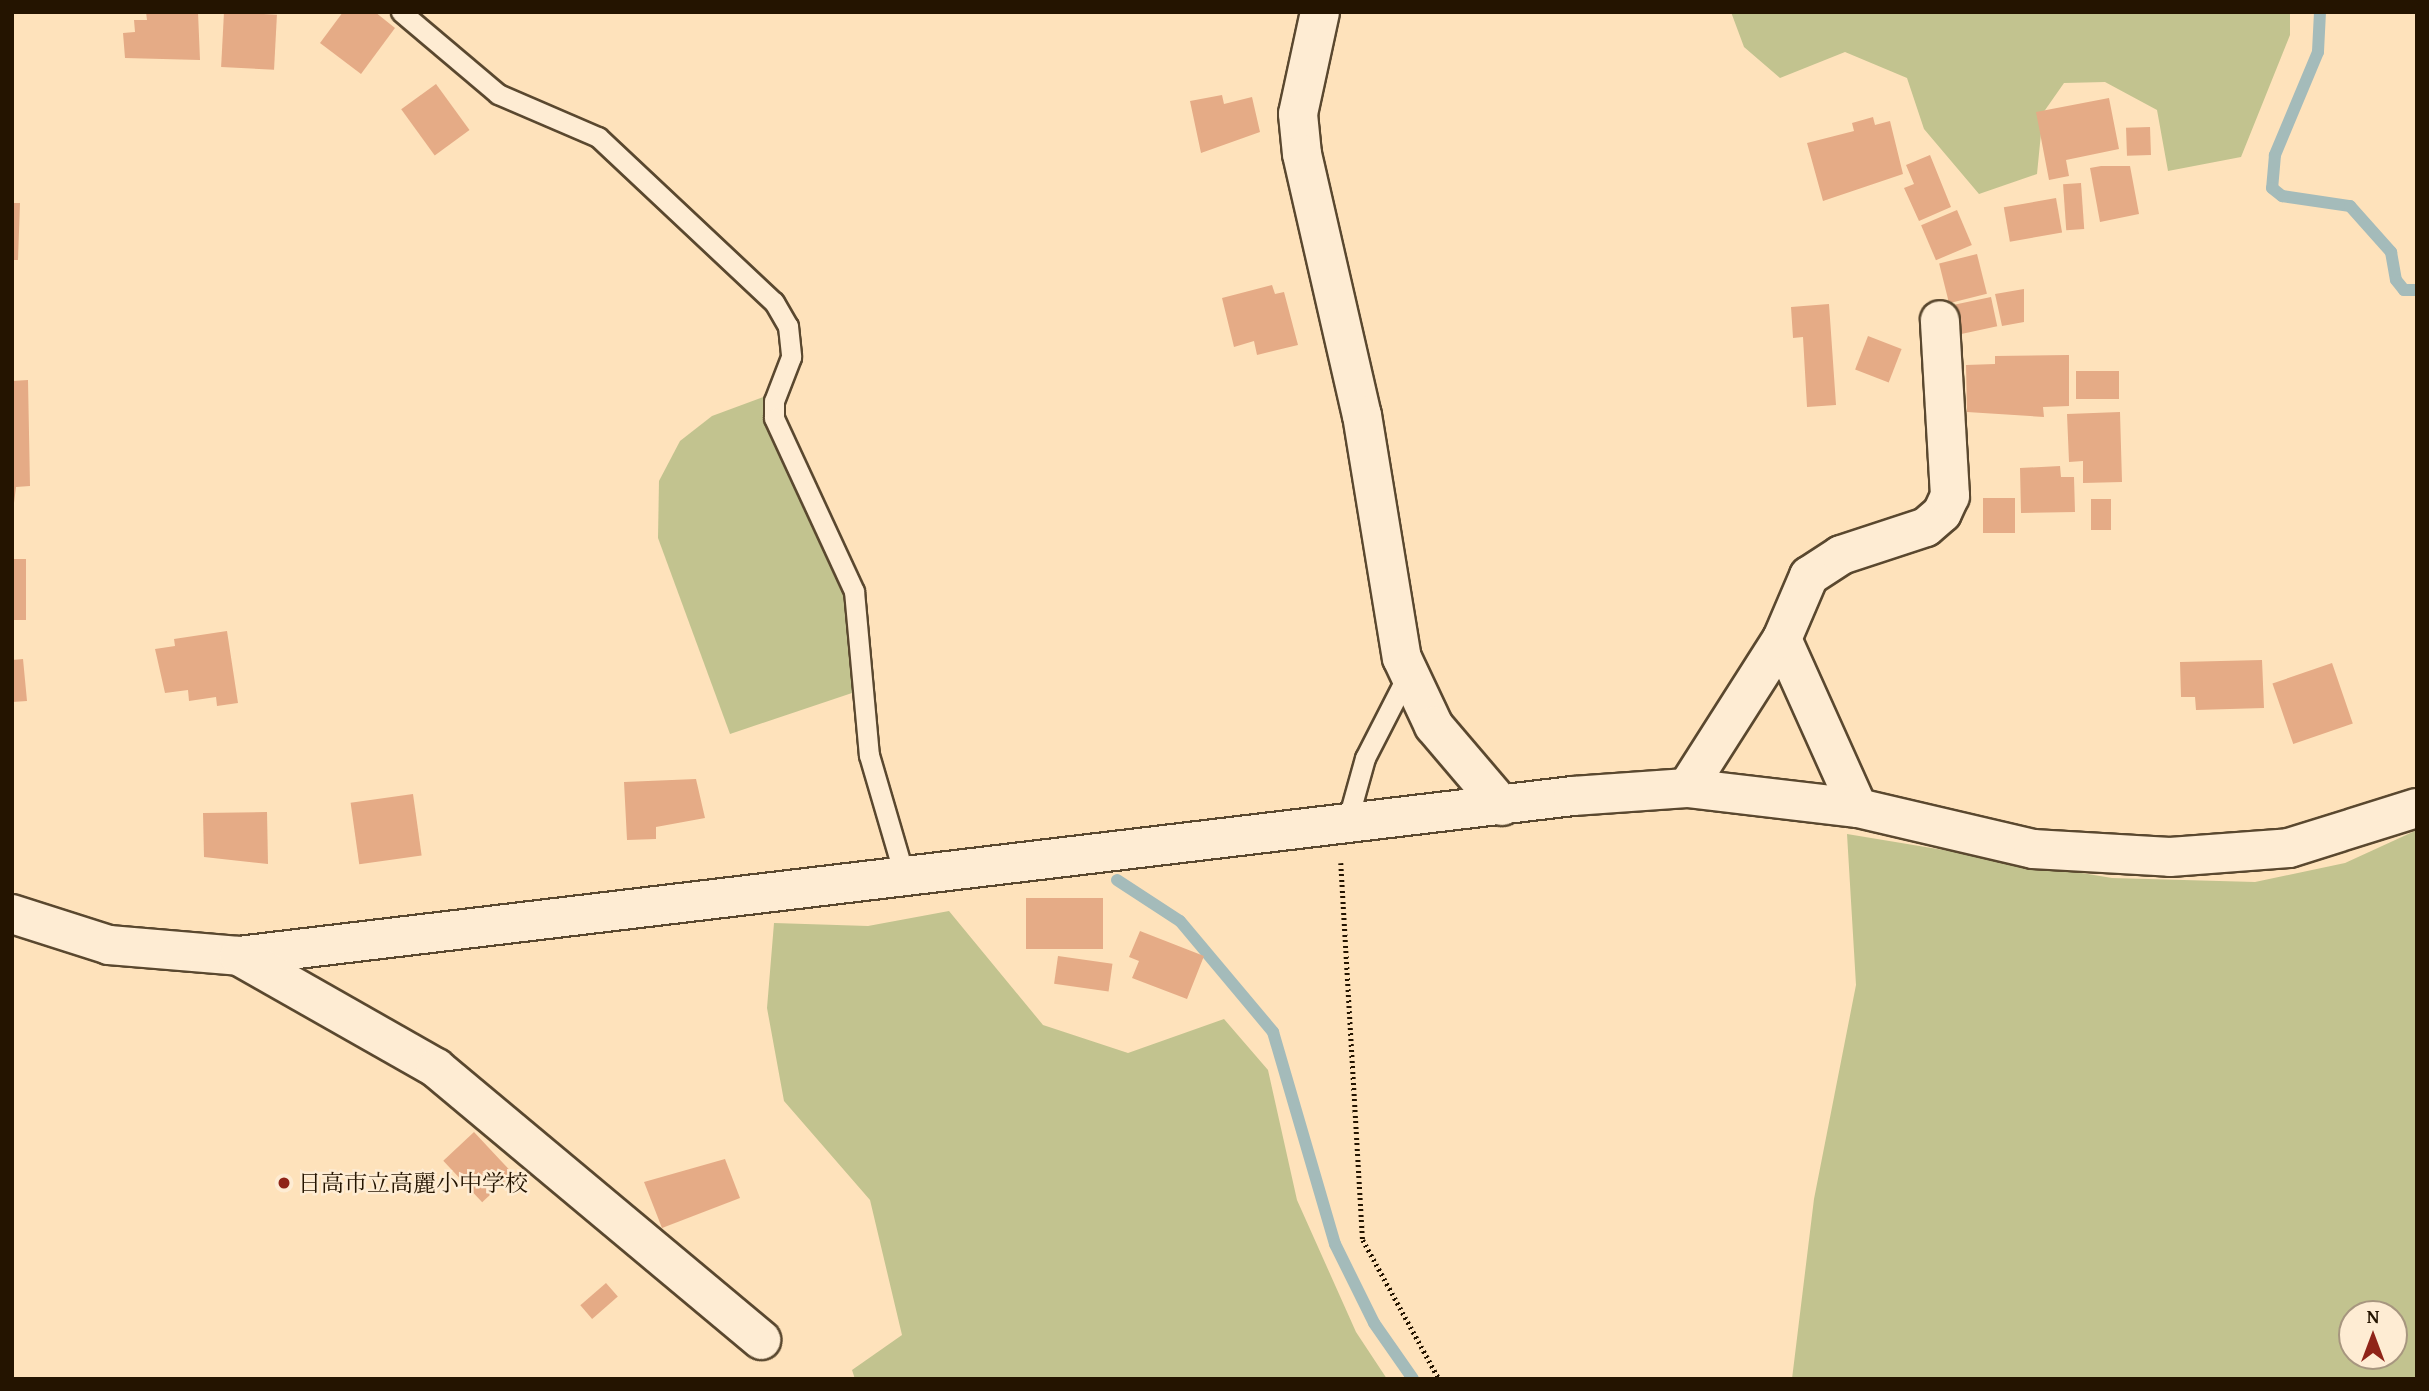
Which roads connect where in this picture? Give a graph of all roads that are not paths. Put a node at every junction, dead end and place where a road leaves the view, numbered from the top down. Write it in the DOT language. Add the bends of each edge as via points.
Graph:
graph roads {
  1 [pos="401,12"];
  2 [pos="1320,12"];
  3 [pos="1940,320"];
  4 [pos="1782,639"];
  5 [pos="1407,676"];
  6 [pos="1687,788"];
  7 [pos="1502,806"];
  8 [pos="1858,808"];
  9 [pos="2417,808"];
  10 [pos="1343,827"];
  11 [pos="905,877"];
  12 [pos="12,914"];
  13 [pos="239,956"];
  14 [pos="761,1340"];
  1 -- 11 [label="lane" via="498,94 598,137 774,302 788,326 791,357 774,401 774,418 854,591 869,755"];
  2 -- 5 [label="street" via="1298,114 1302,154 1362,415"];
  3 -- 4 [label="street" via="1950,496 1942,513 1926,527 1841,555 1808,576"];
  4 -- 6 [label="street"];
  4 -- 8 [label="street"];
  5 -- 7 [label="street" via="1434,726"];
  5 -- 10 [label="lane" via="1365,758"];
  6 -- 7 [label="street"];
  6 -- 8 [label="street"];
  7 -- 10 [label="street"];
  8 -- 9 [label="street" via="2032,849 2170,857 2289,848"];
  10 -- 11 [label="street"];
  11 -- 13 [label="street"];
  12 -- 13 [label="street" via="109,944"];
  13 -- 14 [label="street" via="436,1068"];
}
